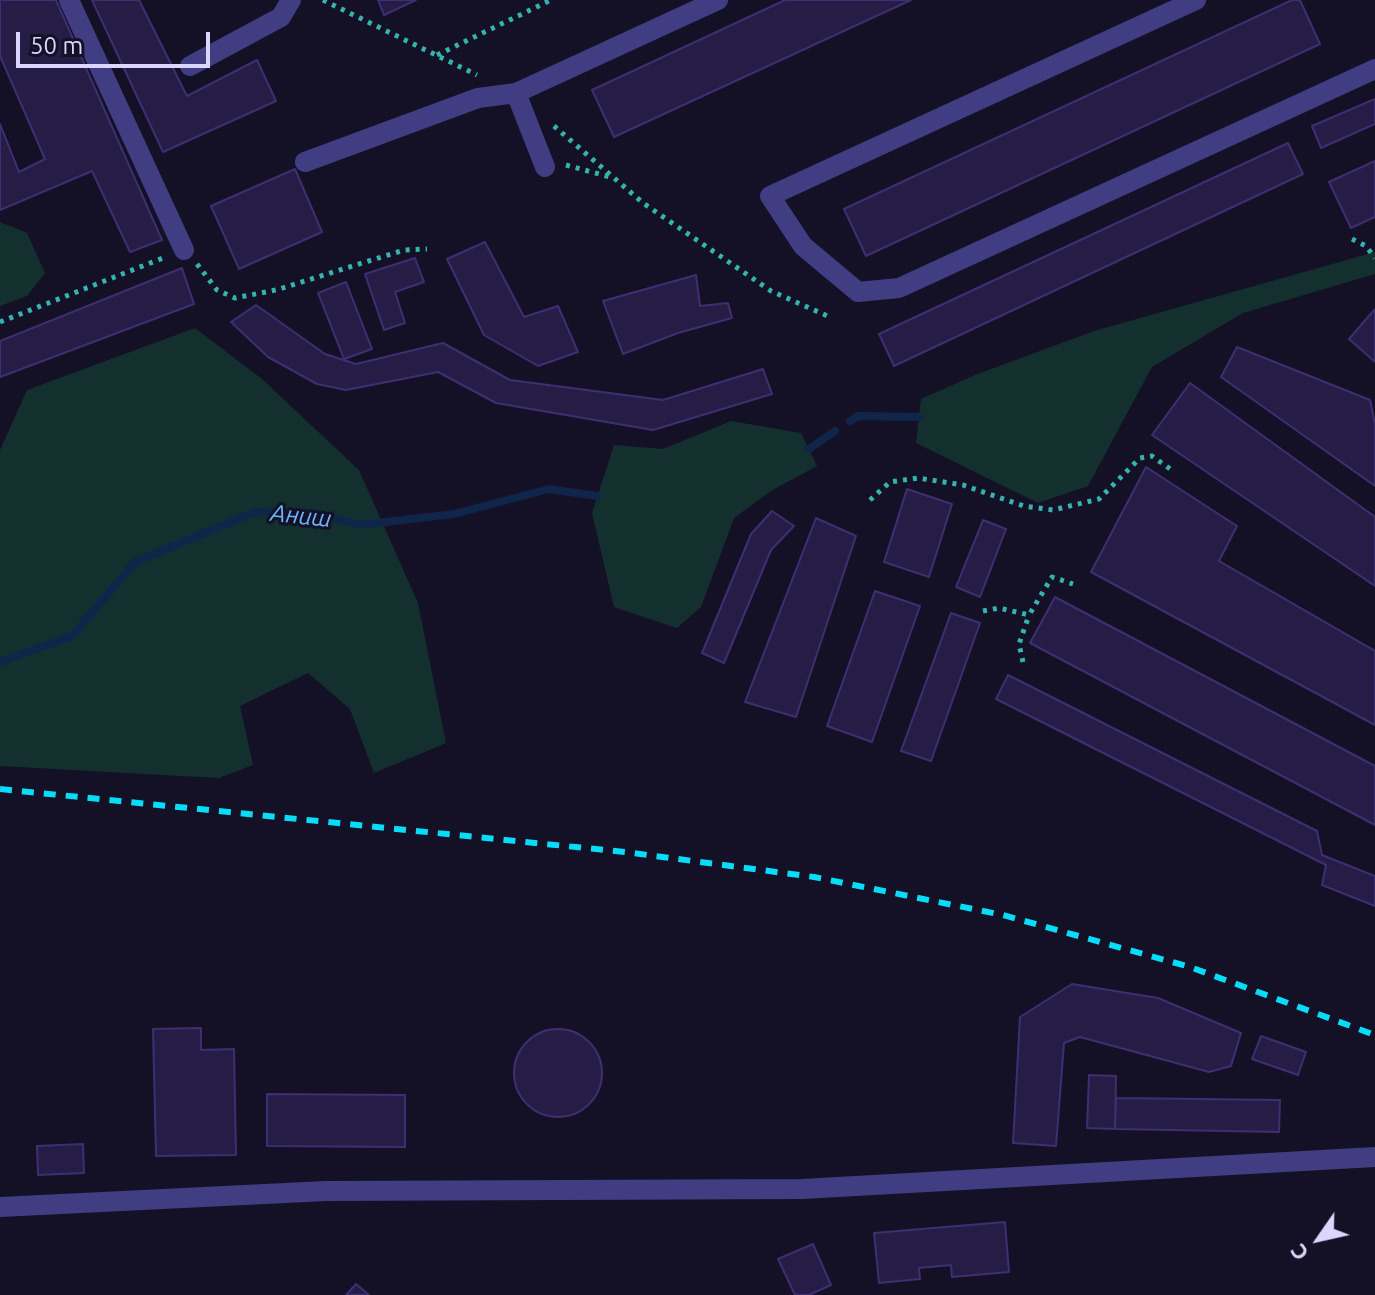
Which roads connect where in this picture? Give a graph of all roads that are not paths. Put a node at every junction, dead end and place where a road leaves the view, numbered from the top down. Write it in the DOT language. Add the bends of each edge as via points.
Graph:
graph roads {
  1 [pos="69,0"];
  2 [pos="291,0"];
  3 [pos="718,0"];
  4 [pos="1196,0"];
  5 [pos="190,66"];
  6 [pos="1375,69"];
  7 [pos="516,93"];
  8 [pos="305,162"];
  9 [pos="545,167"];
  10 [pos="184,250"];
  11 [pos="1375,1157"];
  12 [pos="0,1207"];
  1 -- 10 [label="street"];
  2 -- 5 [label="street" via="281,17"];
  3 -- 7 [label="street"];
  4 -- 6 [label="street" via="770,196 803,246 858,292 899,288"];
  7 -- 8 [label="street" via="478,98"];
  7 -- 9 [label="street"];
  11 -- 12 [label="street" via="802,1189 326,1191"];
}
